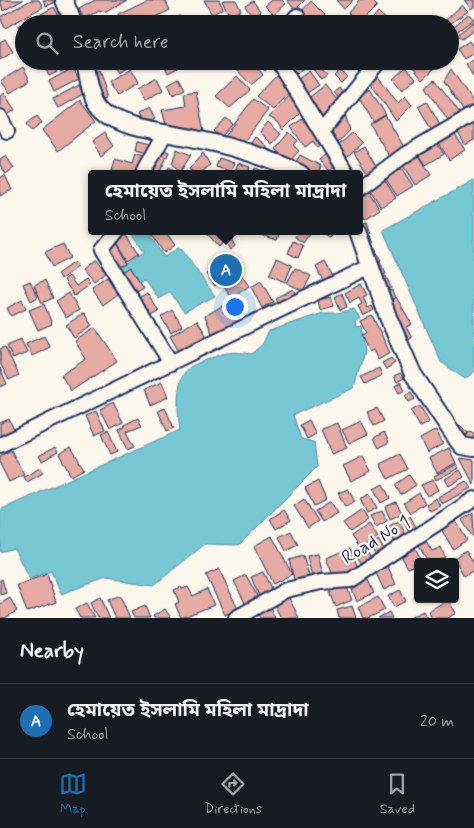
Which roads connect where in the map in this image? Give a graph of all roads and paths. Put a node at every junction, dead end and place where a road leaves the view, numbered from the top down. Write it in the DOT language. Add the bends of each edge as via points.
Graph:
graph roads {
  1 [pos="64,0"];
  2 [pos="70,15"];
  3 [pos="87,70"];
  4 [pos="284,70"];
  5 [pos="372,70"];
  6 [pos="474,114"];
  7 [pos="0,118"];
  8 [pos="7,130"];
  9 [pos="322,131"];
  10 [pos="165,133"];
  11 [pos="145,170"];
  12 [pos="294,170"];
  13 [pos="346,170"];
  14 [pos="363,186"];
  15 [pos="114,235"];
  16 [pos="359,235"];
  17 [pos="371,266"];
  18 [pos="171,363"];
  19 [pos="0,444"];
  20 [pos="474,448"];
  21 [pos="474,499"];
  22 [pos="236,618"];
  1 -- 2 [label="street"];
  3 -- 10 [label="street" via="99,108 115,120"];
  4 -- 9 [label="street"];
  5 -- 9 [label="street"];
  6 -- 14 [label="street" via="406,154"];
  7 -- 8 [label="street"];
  9 -- 13 [label="street"];
  10 -- 11 [label="street"];
  10 -- 12 [label="street" via="197,139 284,164"];
  15 -- 18 [label="street" via="101,250"];
  16 -- 17 [label="street"];
  17 -- 18 [label="street"];
  17 -- 20 [label="street" via="388,317 413,374 462,446"];
  18 -- 19 [label="street"];
  21 -- 22 [label="street, Road No 1" via="351,580 321,582 286,590"];
}
